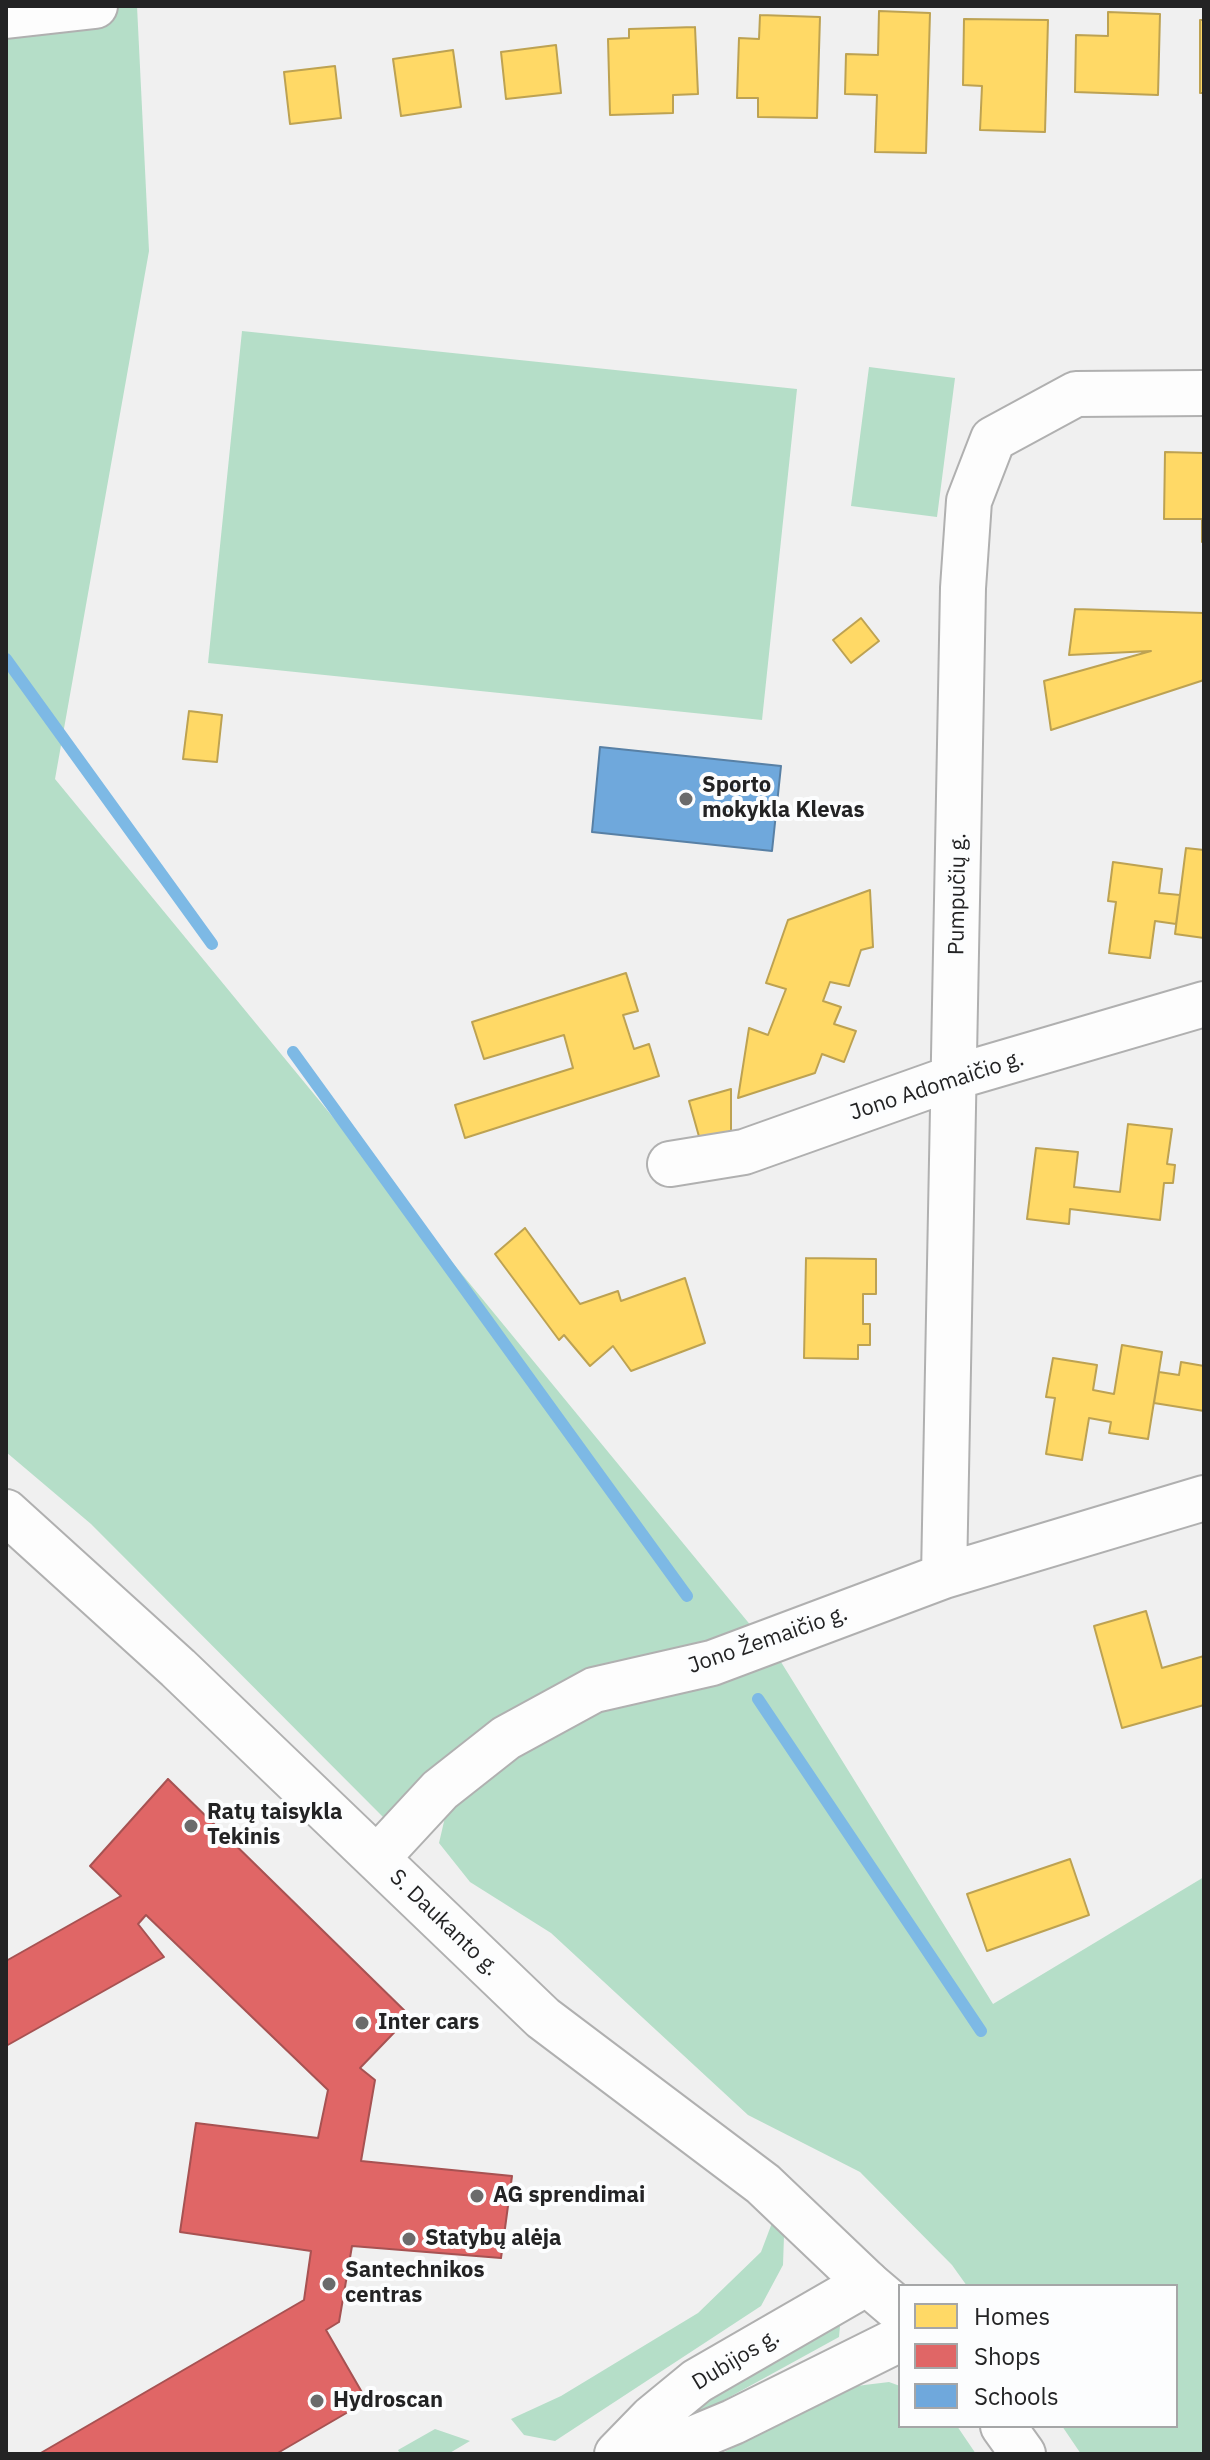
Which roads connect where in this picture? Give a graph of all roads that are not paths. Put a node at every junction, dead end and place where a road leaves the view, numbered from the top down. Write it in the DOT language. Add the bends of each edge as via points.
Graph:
graph roads {
  1 [pos="95,6"];
  2 [pos="6,16"];
  3 [pos="1204,393"];
  4 [pos="1204,1004"];
  5 [pos="955,1077"];
  6 [pos="670,1164"];
  7 [pos="1204,1498"];
  8 [pos="6,1512"];
  9 [pos="944,1576"];
  10 [pos="377,1858"];
  11 [pos="867,2283"];
  12 [pos="898,2309"];
  13 [pos="898,2340"];
  14 [pos="1004,2428"];
  15 [pos="617,2454"];
  16 [pos="645,2454"];
  17 [pos="1023,2454"];
  1 -- 2 [label="street"];
  3 -- 5 [label="street, Pumpučių g." via="1076,394 993,439 969,501"];
  4 -- 5 [label="street, Jono Adomaičio g."];
  5 -- 6 [label="street, Jono Adomaičio g." via="744,1152"];
  5 -- 9 [label="street, Pumpučių g."];
  7 -- 9 [label="street, Jono Žemaičio g."];
  8 -- 10 [label="street, S. Daukanto g."];
  9 -- 10 [label="street, Jono Žemaičio g." via="712,1663 594,1690 506,1738 440,1790"];
  10 -- 11 [label="street, S. Daukanto g." via="543,2018 763,2184"];
  11 -- 12 [label="street, S. Daukanto g."];
  11 -- 15 [label="street, Dubijos g." via="697,2381"];
  13 -- 16 [label="street" via="733,2422"];
  14 -- 17 [label="street"];
}
